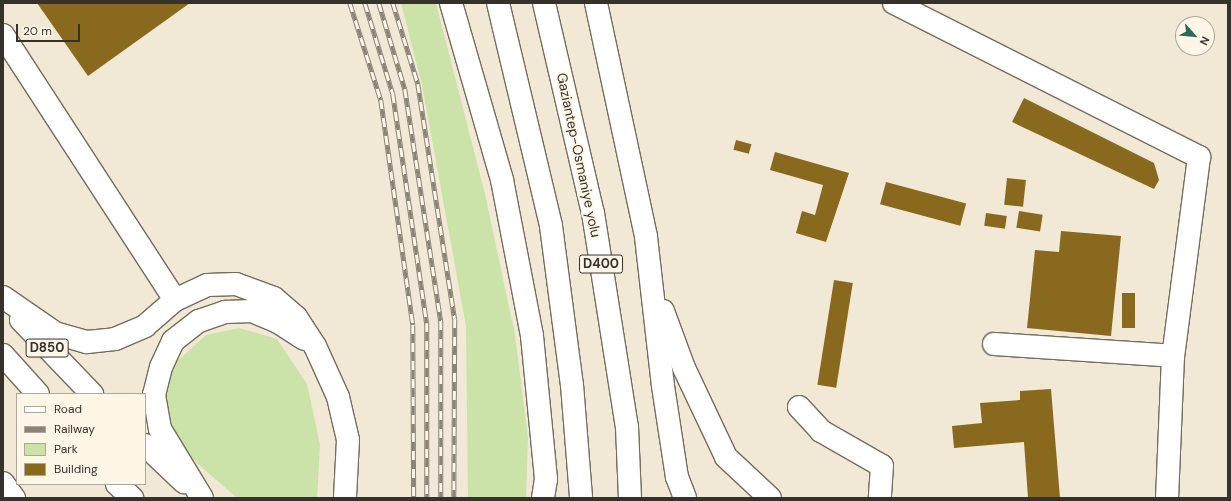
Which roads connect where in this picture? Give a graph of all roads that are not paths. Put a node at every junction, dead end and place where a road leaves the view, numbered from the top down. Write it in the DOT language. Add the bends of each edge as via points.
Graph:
graph roads {
  1 [pos="451,3"];
  2 [pos="498,3"];
  3 [pos="544,3"];
  4 [pos="596,3"];
  5 [pos="894,3"];
  6 [pos="3,35"];
  7 [pos="651,279"];
  8 [pos="3,296"];
  9 [pos="3,300"];
  10 [pos="175,300"];
  11 [pos="994,344"];
  12 [pos="315,346"];
  13 [pos="3,355"];
  14 [pos="1174,356"];
  15 [pos="37,393"];
  16 [pos="91,393"];
  17 [pos="799,407"];
  18 [pos="146,446"];
  19 [pos="3,483"];
  20 [pos="346,493"];
  21 [pos="14,498"];
  22 [pos="201,498"];
  23 [pos="543,498"];
  24 [pos="581,498"];
  25 [pos="630,498"];
  26 [pos="685,498"];
  27 [pos="770,498"];
  28 [pos="880,498"];
  29 [pos="1167,498"];
  1 -- 23 [label="main road" via="502,180 532,336 546,479"];
  2 -- 24 [label="main road" via="551,226 572,385"];
  3 -- 25 [label="main road, Gaziantep-Osmaniye yolu / D400" via="593,213 627,427"];
  4 -- 7 [label="main road" via="646,237"];
  5 -- 14 [label="main road" via="1198,157"];
  6 -- 10 [label="main road"];
  7 -- 26 [label="main road" via="677,477"];
  7 -- 27 [label="main road" via="684,368 726,457"];
  8 -- 10 [label="main road" via="54,333 87,342 115,339 145,326"];
  9 -- 16 [label="main road, D850"];
  10 -- 12 [label="main road" via="207,285 236,284 274,298 296,316"];
  11 -- 14 [label="main road"];
  12 -- 20 [label="main road" via="338,397 348,440"];
  12 -- 22 [label="main road" via="278,322 252,311 225,312 199,321 173,341 161,367 154,395 160,429"];
  13 -- 15 [label="main road, D850"];
  14 -- 29 [label="main road"];
  17 -- 28 [label="main road" via="821,430 882,466"];
  18 -- 22 [label="main road"];
  19 -- 21 [label="main road"];
}
